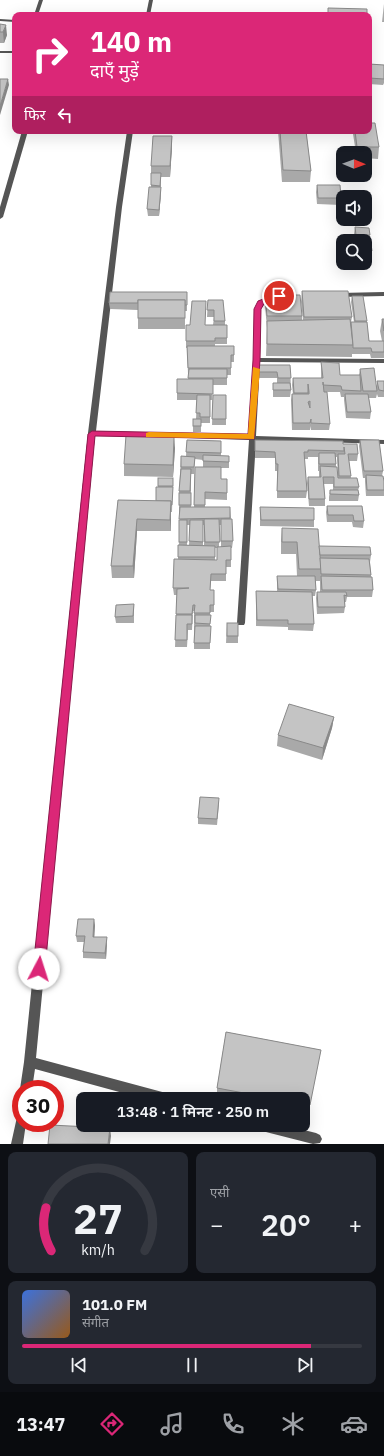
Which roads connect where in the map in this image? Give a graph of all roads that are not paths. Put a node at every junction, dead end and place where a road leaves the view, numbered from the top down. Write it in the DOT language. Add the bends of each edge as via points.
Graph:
graph roads {
  1 [pos="41,0"];
  2 [pos="150,0"];
  3 [pos="37,12"];
  4 [pos="148,12"];
  5 [pos="0,20"];
  6 [pos="12,21"];
  7 [pos="0,52"];
  8 [pos="12,52"];
  9 [pos="24,134"];
  10 [pos="130,134"];
  11 [pos="0,217"];
  12 [pos="384,294"];
  13 [pos="331,295"];
  14 [pos="279,296"];
  15 [pos="257,360"];
  16 [pos="384,360"];
  17 [pos="92,434"];
  18 [pos="251,437"];
  19 [pos="384,442"];
  20 [pos="241,623"];
  21 [pos="30,1062"];
  22 [pos="27,1080"];
  23 [pos="140,1092"];
  24 [pos="19,1132"];
  25 [pos="289,1132"];
  26 [pos="316,1139"];
  27 [pos="17,1144"];
  1 -- 3 [label="street"];
  2 -- 4 [label="street"];
  5 -- 6 [label="street"];
  7 -- 8 [label="street"];
  9 -- 11 [label="street"];
  10 -- 17 [label="street" via="118,207"];
  12 -- 13 [label="street"];
  14 -- 15 [label="street" via="261,302 258,309"];
  15 -- 16 [label="street"];
  15 -- 18 [label="street"];
  17 -- 18 [label="street"];
  17 -- 21 [label="street"];
  18 -- 19 [label="street"];
  18 -- 20 [label="street"];
  21 -- 22 [label="street"];
  21 -- 23 [label="street"];
  24 -- 27 [label="street"];
  25 -- 26 [label="street"];
}
